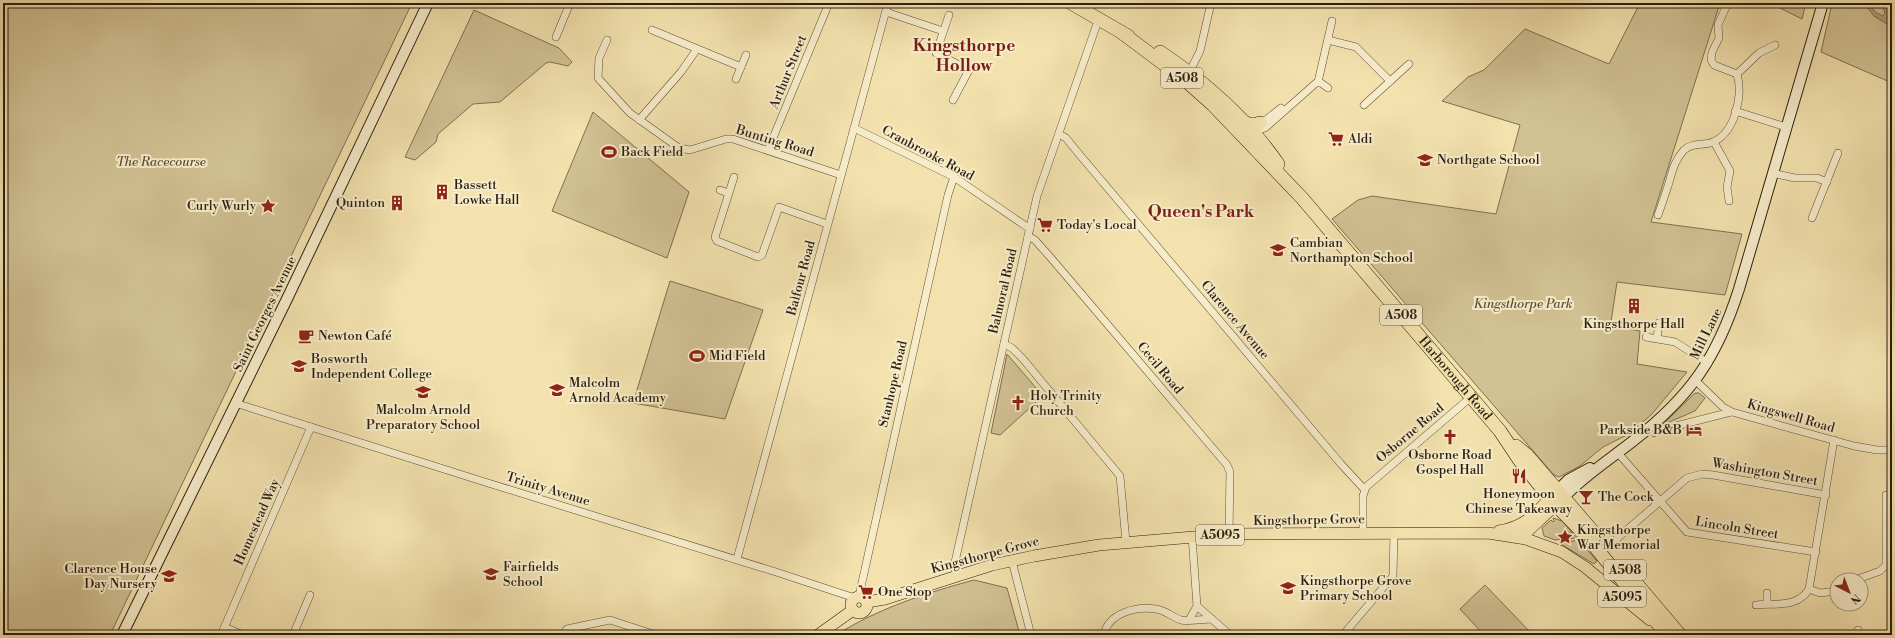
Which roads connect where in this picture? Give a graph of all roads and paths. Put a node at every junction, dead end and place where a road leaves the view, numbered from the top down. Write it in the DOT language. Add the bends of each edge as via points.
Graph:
graph roads {
  1 [pos="428,3"];
  2 [pos="570,3"];
  3 [pos="829,3"];
  4 [pos="888,3"];
  5 [pos="1071,3"];
  6 [pos="1211,3"];
  7 [pos="1823,3"];
  8 [pos="1726,7"];
  9 [pos="886,12"];
  10 [pos="949,15"];
  11 [pos="1099,18"];
  12 [pos="1332,22"];
  13 [pos="652,30"];
  14 [pos="943,31"];
  15 [pos="556,37"];
  16 [pos="607,40"];
  17 [pos="1328,40"];
  18 [pos="1775,46"];
  19 [pos="697,49"];
  20 [pos="746,55"];
  21 [pos="1409,64"];
  22 [pos="741,67"];
  23 [pos="1736,74"];
  24 [pos="1187,76"];
  25 [pos="736,79"];
  26 [pos="1318,82"];
  27 [pos="1390,82"];
  28 [pos="1328,88"];
  29 [pos="953,100"];
  30 [pos="1364,105"];
  31 [pos="1735,111"];
  32 [pos="639,120"];
  33 [pos="1240,126"];
  34 [pos="854,128"];
  35 [pos="1259,128"];
  36 [pos="1786,128"];
  37 [pos="1059,134"];
  38 [pos="1714,142"];
  39 [pos="1262,149"];
  40 [pos="768,150"];
  41 [pos="1838,153"];
  42 [pos="1772,173"];
  43 [pos="841,175"];
  44 [pos="734,177"];
  45 [pos="954,178"];
  46 [pos="1827,182"];
  47 [pos="720,190"];
  48 [pos="728,193"];
  49 [pos="1729,201"];
  50 [pos="1658,215"];
  51 [pos="1812,218"];
  52 [pos="827,224"];
  53 [pos="1029,232"];
  54 [pos="1659,323"];
  55 [pos="1646,337"];
  56 [pos="1657,338"];
  57 [pos="1004,344"];
  58 [pos="1708,363"];
  59 [pos="1696,381"];
  60 [pos="1471,397"];
  61 [pos="235,403"];
  62 [pos="1732,412"];
  63 [pos="311,427"];
  64 [pos="1672,427"];
  65 [pos="1834,440"];
  66 [pos="1892,450"];
  67 [pos="1619,454"];
  68 [pos="1364,489"];
  69 [pos="1826,495"];
  70 [pos="1886,495"];
  71 [pos="1562,496"];
  72 [pos="1659,501"];
  73 [pos="1363,533"];
  74 [pos="1394,533"];
  75 [pos="1488,533"];
  76 [pos="1229,534"];
  77 [pos="1192,536"];
  78 [pos="1517,537"];
  79 [pos="1126,542"];
  80 [pos="1606,548"];
  81 [pos="1816,552"];
  82 [pos="737,559"];
  83 [pos="1012,560"];
  84 [pos="1585,567"];
  85 [pos="956,575"];
  86 [pos="1869,575"];
  87 [pos="1623,580"];
  88 [pos="1640,587"];
  89 [pos="1809,589"];
  90 [pos="1829,592"];
  91 [pos="1767,593"];
  92 [pos="307,598"];
  93 [pos="860,599"];
  94 [pos="1767,604"];
  95 [pos="1756,605"];
  96 [pos="1197,606"];
  97 [pos="1212,619"];
  98 [pos="1189,620"];
  99 [pos="224,627"];
  100 [pos="1663,631"];
  101 [pos="122,635"];
  102 [pos="221,635"];
  103 [pos="243,635"];
  104 [pos="293,635"];
  105 [pos="563,635"];
  106 [pos="656,635"];
  107 [pos="818,635"];
  108 [pos="1031,635"];
  109 [pos="1104,635"];
  110 [pos="1230,635"];
  111 [pos="1344,635"];
  112 [pos="1680,635"];
  1 -- 61 [label="street, Saint Georges Avenue"];
  2 -- 15 [label="street"];
  3 -- 40 [label="street, Arthur Street"];
  4 -- 9 [label="street, Balfour Road"];
  5 -- 11 [label="highway, A508"];
  6 -- 24 [label="street" via="1200,51"];
  7 -- 36 [label="street, Mill Lane"];
  8 -- 23 [label="street" via="1718,25 1719,38 1711,60 1714,64"];
  9 -- 14 [label="street"];
  9 -- 34 [label="street, Balfour Road"];
  10 -- 14 [label="street"];
  11 -- 24 [label="highway, A508" via="1156,49"];
  11 -- 37 [label="street, Balmoral Road"];
  12 -- 17 [label="street"];
  13 -- 19 [label="street"];
  14 -- 29 [label="street" via="936,53 970,70"];
  16 -- 32 [label="street, Bunting Road" via="599,58 598,78"];
  17 -- 26 [label="street"];
  17 -- 27 [label="street" via="1356,47"];
  18 -- 23 [label="street" via="1759,53"];
  19 -- 22 [label="street"];
  19 -- 32 [label="street" via="681,72"];
  20 -- 22 [label="street"];
  21 -- 27 [label="street"];
  22 -- 25 [label="street"];
  23 -- 31 [label="street" via="1740,89"];
  24 -- 33 [label="highway, A508" via="1227,119"];
  24 -- 33 [label="highway, A508" via="1204,83"];
  26 -- 28 [label="street"];
  26 -- 35 [label="street"];
  27 -- 30 [label="street"];
  31 -- 36 [label="street"];
  31 -- 38 [label="street" via="1728,129"];
  32 -- 40 [label="street, Bunting Road" via="684,150 733,139"];
  33 -- 35 [label="highway" via="1253,125"];
  33 -- 39 [label="highway, A508"];
  34 -- 43 [label="street, Balfour Road"];
  34 -- 45 [label="street, Cranbrooke Road"];
  35 -- 39 [label="highway" via="1250,137"];
  36 -- 42 [label="street, Mill Lane"];
  37 -- 53 [label="street, Balmoral Road" via="1037,196"];
  37 -- 68 [label="street, Clarence Avenue" via="1066,138"];
  38 -- 49 [label="street" via="1730,171 1727,187"];
  38 -- 50 [label="street" via="1692,145 1685,149 1672,168"];
  39 -- 60 [label="highway, Harborough Road / A508"];
  40 -- 43 [label="street, Bunting Road"];
  41 -- 46 [label="street"];
  42 -- 46 [label="street" via="1795,178 1817,178"];
  42 -- 58 [label="street, Mill Lane" via="1734,304"];
  43 -- 52 [label="street, Balfour Road"];
  44 -- 48 [label="street"];
  45 -- 53 [label="street, Cranbrooke Road"];
  45 -- 93 [label="street, Stanhope Road"];
  46 -- 51 [label="street"];
  47 -- 48 [label="street"];
  48 -- 52 [label="street" via="715,237 717,241 758,257 762,255 779,207"];
  52 -- 82 [label="street, Balfour Road"];
  53 -- 57 [label="street, Balmoral Road"];
  53 -- 76 [label="street, Cecil Road" via="1227,466 1230,472"];
  54 -- 56 [label="street"];
  55 -- 56 [label="street"];
  56 -- 58 [label="street" via="1675,342"];
  57 -- 79 [label="street" via="1023,359 1120,476"];
  57 -- 85 [label="street, Balmoral Road" via="955,562"];
  58 -- 59 [label="street, Mill Lane"];
  59 -- 62 [label="street, Kingswell Road" via="1723,407"];
  59 -- 67 [label="street, Mill Lane" via="1661,418"];
  60 -- 68 [label="street, Osborne Road"];
  60 -- 71 [label="highway, Harborough Road / A508"];
  61 -- 63 [label="street, Trinity Avenue"];
  61 -- 101 [label="street, Saint Georges Avenue"];
  62 -- 64 [label="street"];
  62 -- 65 [label="street, Kingswell Road"];
  63 -- 82 [label="street, Trinity Avenue"];
  63 -- 99 [label="street, Homestead Way"];
  65 -- 66 [label="street, Kingswell Road" via="1865,448"];
  65 -- 69 [label="street"];
  67 -- 71 [label="street, Mill Lane" via="1599,465"];
  67 -- 71 [label="street" via="1570,495"];
  67 -- 72 [label="street, Lincoln Street"];
  68 -- 73 [label="street"];
  69 -- 72 [label="street, Washington Street" via="1702,474 1687,478"];
  69 -- 81 [label="street"];
  70 -- 86 [label="street" via="1886,565 1880,571"];
  71 -- 75 [label="main road, A5095" via="1519,526"];
  71 -- 78 [label="main road" via="1527,532"];
  71 -- 80 [label="highway, Harborough Road / A508"];
  71 -- 87 [label="highway, Harborough Road / A508" via="1587,537"];
  72 -- 80 [label="street, Washington Street"];
  72 -- 81 [label="street, Lincoln Street" via="1690,533"];
  73 -- 74 [label="main road, Kingsthorpe Grove / A5095"];
  73 -- 76 [label="main road, Kingsthorpe Grove / A5095"];
  74 -- 75 [label="main road, Kingsthorpe Grove / A5095"];
  74 -- 111 [label="street" via="1393,576"];
  75 -- 78 [label="main road, Kingsthorpe Grove / A5095"];
  76 -- 77 [label="main road, Kingsthorpe Grove / A5095"];
  77 -- 79 [label="main road, Kingsthorpe Grove / A5095"];
  77 -- 96 [label="street"];
  78 -- 84 [label="main road, Kingsthorpe Grove / A5095" via="1555,549"];
  79 -- 83 [label="main road, Kingsthorpe Grove / A5095" via="1068,549"];
  80 -- 88 [label="highway, Harborough Road / A508"];
  81 -- 89 [label="street"];
  82 -- 93 [label="street, Trinity Avenue"];
  83 -- 85 [label="main road, Kingsthorpe Grove / A5095"];
  83 -- 108 [label="street"];
  84 -- 87 [label="main road, Kingsthorpe Grove / A5095" via="1608,577"];
  84 -- 100 [label="main road, Kingsthorpe Grove / A5095"];
  85 -- 93 [label="main road, Kingsthorpe Grove / A5095" via="885,599"];
  87 -- 88 [label="main road, Kingsthorpe Grove / A5095"];
  87 -- 100 [label="highway, Harborough Road / A508"];
  88 -- 112 [label="highway, Harborough Road / A508"];
  89 -- 90 [label="street" via="1820,593"];
  89 -- 94 [label="street" via="1795,603"];
  91 -- 94 [label="street"];
  92 -- 104 [label="street"];
  93 -- 107 [label="main road" via="867,606 864,611 860,613 853,610"];
  94 -- 95 [label="street"];
  96 -- 97 [label="street"];
  96 -- 98 [label="street"];
  97 -- 98 [label="street"];
  97 -- 110 [label="street"];
  98 -- 109 [label="street" via="1182,620 1156,609 1132,611 1114,617 1107,625"];
  99 -- 102 [label="street, Homestead Way"];
  99 -- 103 [label="street"];
  105 -- 106 [label="street" via="567,628 610,620"];
}
